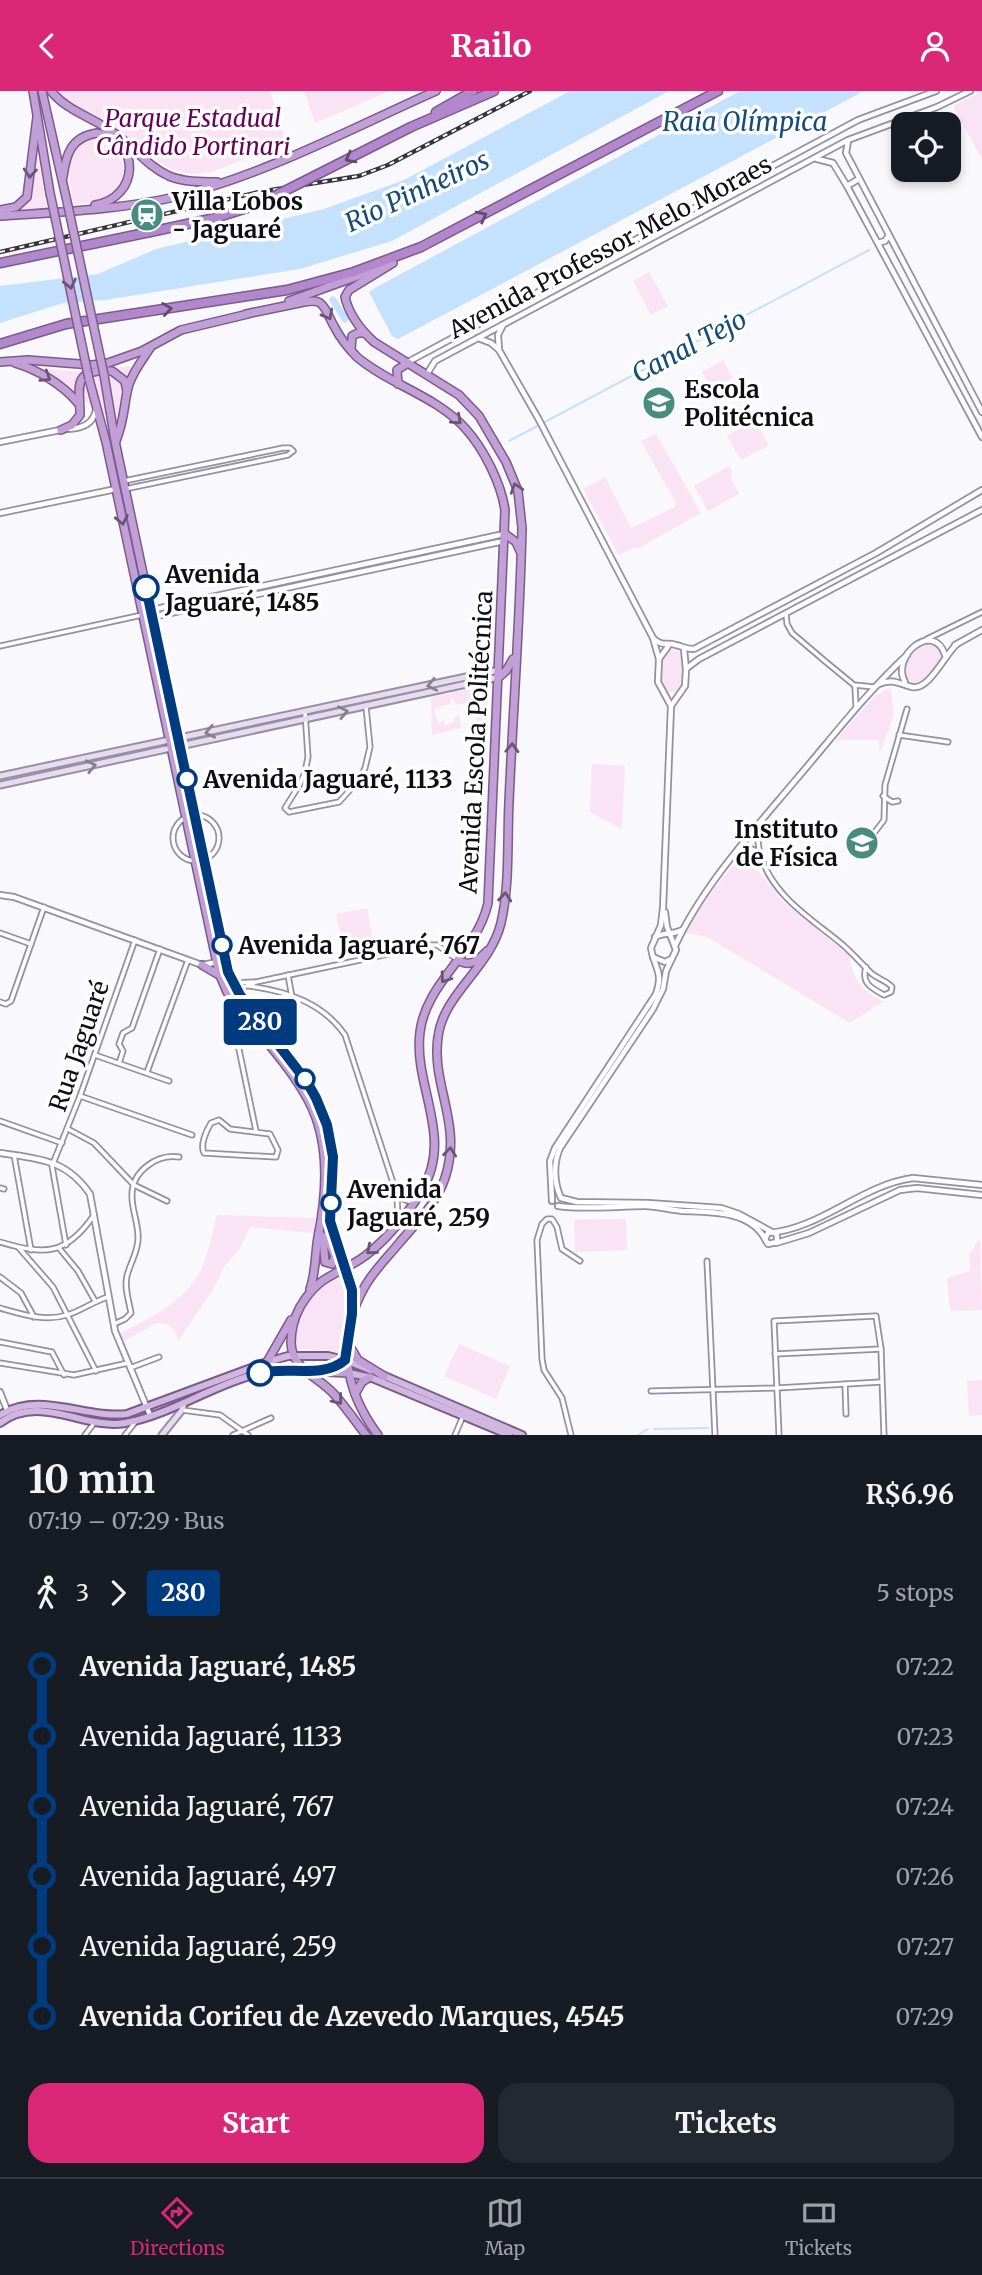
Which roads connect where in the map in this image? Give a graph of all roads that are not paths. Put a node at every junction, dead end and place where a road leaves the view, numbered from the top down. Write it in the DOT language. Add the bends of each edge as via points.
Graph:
graph roads {
  1 [pos="33,91"];
  2 [pos="41,91"];
  3 [pos="51,91"];
  4 [pos="436,91"];
  5 [pos="473,91"];
  6 [pos="495,91"];
  7 [pos="718,91"];
  8 [pos="936,91"];
  9 [pos="970,91"];
  10 [pos="37,117"];
  11 [pos="433,117"];
  12 [pos="848,140"];
  13 [pos="792,157"];
  14 [pos="816,159"];
  15 [pos="798,167"];
  16 [pos="62,177"];
  17 [pos="859,179"];
  18 [pos="223,183"];
  19 [pos="847,186"];
  20 [pos="0,210"];
  21 [pos="78,210"];
  22 [pos="0,216"];
  23 [pos="889,235"];
  24 [pos="878,243"];
  25 [pos="894,246"];
  26 [pos="421,247"];
  27 [pos="624,247"];
  28 [pos="883,252"];
  29 [pos="626,258"];
  30 [pos="0,263"];
  31 [pos="393,263"];
  32 [pos="928,311"];
  33 [pos="246,314"];
  34 [pos="918,317"];
  35 [pos="932,320"];
  36 [pos="503,325"];
  37 [pos="923,326"];
  38 [pos="364,333"];
  39 [pos="478,338"];
  40 [pos="450,339"];
  41 [pos="0,344"];
  42 [pos="151,346"];
  43 [pos="457,349"];
  44 [pos="499,350"];
  45 [pos="351,351"];
  46 [pos="956,361"];
  47 [pos="4,362"];
  48 [pos="408,363"];
  49 [pos="945,368"];
  50 [pos="960,370"];
  51 [pos="427,374"];
  52 [pos="950,376"];
  53 [pos="399,384"];
  54 [pos="127,392"];
  55 [pos="79,403"];
  56 [pos="97,405"];
  57 [pos="982,413"];
  58 [pos="972,418"];
  59 [pos="61,430"];
  60 [pos="982,437"];
  61 [pos="115,441"];
  62 [pos="0,442"];
  63 [pos="242,456"];
  64 [pos="506,462"];
  65 [pos="209,463"];
  66 [pos="244,464"];
  67 [pos="490,468"];
  68 [pos="211,471"];
  69 [pos="156,475"];
  70 [pos="157,482"];
  71 [pos="125,485"];
  72 [pos="116,489"];
  73 [pos="982,490"];
  74 [pos="982,510"];
  75 [pos="0,513"];
  76 [pos="505,538"];
  77 [pos="892,543"];
  78 [pos="455,545"];
  79 [pos="884,548"];
  80 [pos="456,552"];
  81 [pos="901,552"];
  82 [pos="522,555"];
  83 [pos="887,560"];
  84 [pos="300,578"];
  85 [pos="269,585"];
  86 [pos="302,585"];
  87 [pos="238,591"];
  88 [pos="271,592"];
  89 [pos="240,598"];
  90 [pos="982,612"];
  91 [pos="786,613"];
  92 [pos="142,614"];
  93 [pos="152,614"];
  94 [pos="982,630"];
  95 [pos="945,631"];
  96 [pos="653,638"];
  97 [pos="927,639"];
  98 [pos="939,643"];
  99 [pos="669,645"];
  100 [pos="957,645"];
  101 [pos="0,646"];
  102 [pos="943,648"];
  103 [pos="516,649"];
  104 [pos="684,649"];
  105 [pos="907,655"];
  106 [pos="945,656"];
  107 [pos="659,659"];
  108 [pos="686,670"];
  109 [pos="499,674"];
  110 [pos="906,684"];
  111 [pos="854,685"];
  112 [pos="874,686"];
  113 [pos="402,691"];
  114 [pos="664,693"];
  115 [pos="678,694"];
  116 [pos="404,699"];
  117 [pos="671,706"];
  118 [pos="366,707"];
  119 [pos="855,709"];
  120 [pos="907,709"];
  121 [pos="305,712"];
  122 [pos="307,720"];
  123 [pos="261,721"];
  124 [pos="262,729"];
  125 [pos="899,735"];
  126 [pos="948,742"];
  127 [pos="179,743"];
  128 [pos="170,744"];
  129 [pos="48,766"];
  130 [pos="49,775"];
  131 [pos="0,776"];
  132 [pos="0,785"];
  133 [pos="883,796"];
  134 [pos="898,801"];
  135 [pos="493,802"];
  136 [pos="509,803"];
  137 [pos="190,815"];
  138 [pos="756,828"];
  139 [pos="868,841"];
  140 [pos="738,849"];
  141 [pos="760,853"];
  142 [pos="199,860"];
  143 [pos="0,895"];
  144 [pos="44,907"];
  145 [pos="663,908"];
  146 [pos="683,930"];
  147 [pos="0,933"];
  148 [pos="670,935"];
  149 [pos="655,937"];
  150 [pos="135,940"];
  151 [pos="495,941"];
  152 [pos="31,944"];
  153 [pos="676,946"];
  154 [pos="160,949"];
  155 [pos="653,957"];
  156 [pos="673,957"];
  157 [pos="188,960"];
  158 [pos="221,960"];
  159 [pos="458,960"];
  160 [pos="202,965"];
  161 [pos="866,967"];
  162 [pos="220,975"];
  163 [pos="288,975"];
  164 [pos="265,980"];
  165 [pos="256,982"];
  166 [pos="233,983"];
  167 [pos="249,986"];
  168 [pos="271,990"];
  169 [pos="227,992"];
  170 [pos="240,995"];
  171 [pos="292,997"];
  172 [pos="0,1002"];
  173 [pos="243,1013"];
  174 [pos="234,1020"];
  175 [pos="94,1055"];
  176 [pos="119,1063"];
  177 [pos="147,1072"];
  178 [pos="169,1081"];
  179 [pos="598,1088"];
  180 [pos="80,1096"];
  181 [pos="0,1121"];
  182 [pos="68,1129"];
  183 [pos="256,1131"];
  184 [pos="192,1135"];
  185 [pos="62,1143"];
  186 [pos="0,1153"];
  187 [pos="14,1155"];
  188 [pos="180,1157"];
  189 [pos="54,1162"];
  190 [pos="134,1185"];
  191 [pos="979,1185"];
  192 [pos="975,1194"];
  193 [pos="397,1195"];
  194 [pos="982,1195"];
  195 [pos="561,1198"];
  196 [pos="167,1201"];
  197 [pos="552,1201"];
  198 [pos="413,1203"];
  199 [pos="558,1206"];
  200 [pos="94,1215"];
  201 [pos="330,1220"];
  202 [pos="398,1221"];
  203 [pos="773,1232"];
  204 [pos="319,1234"];
  205 [pos="765,1240"];
  206 [pos="0,1242"];
  207 [pos="775,1243"];
  208 [pos="66,1245"];
  209 [pos="19,1248"];
  210 [pos="59,1248"];
  211 [pos="31,1250"];
  212 [pos="580,1261"];
  213 [pos="707,1261"];
  214 [pos="346,1267"];
  215 [pos="331,1275"];
  216 [pos="0,1277"];
  217 [pos="352,1290"];
  218 [pos="309,1292"];
  219 [pos="109,1296"];
  220 [pos="94,1301"];
  221 [pos="0,1308"];
  222 [pos="352,1314"];
  223 [pos="67,1315"];
  224 [pos="34,1317"];
  225 [pos="114,1324"];
  226 [pos="0,1342"];
  227 [pos="348,1343"];
  228 [pos="881,1349"];
  229 [pos="775,1353"];
  230 [pos="293,1355"];
  231 [pos="159,1357"];
  232 [pos="345,1360"];
  233 [pos="267,1362"];
  234 [pos="0,1363"];
  235 [pos="129,1366"];
  236 [pos="96,1371"];
  237 [pos="304,1371"];
  238 [pos="320,1371"];
  239 [pos="349,1373"];
  240 [pos="64,1375"];
  241 [pos="384,1376"];
  242 [pos="370,1377"];
  243 [pos="881,1382"];
  244 [pos="845,1384"];
  245 [pos="777,1388"];
  246 [pos="713,1390"];
  247 [pos="651,1391"];
  248 [pos="0,1392"];
  249 [pos="355,1394"];
  250 [pos="181,1404"];
  251 [pos="7,1410"];
  252 [pos="149,1412"];
  253 [pos="846,1414"];
  254 [pos="0,1415"];
  255 [pos="463,1416"];
  256 [pos="271,1418"];
  257 [pos="138,1419"];
  258 [pos="96,1420"];
  259 [pos="0,1423"];
  260 [pos="244,1431"];
  261 [pos="490,1431"];
  262 [pos="85,1435"];
  263 [pos="125,1435"];
  264 [pos="162,1435"];
  265 [pos="233,1435"];
  266 [pos="248,1435"];
  267 [pos="366,1435"];
  268 [pos="378,1435"];
  269 [pos="456,1435"];
  270 [pos="509,1435"];
  271 [pos="522,1435"];
  272 [pos="571,1435"];
  273 [pos="715,1435"];
  274 [pos="779,1435"];
  275 [pos="884,1435"];
  1 -- 10 [label="highway"];
  2 -- 16 [label="highway"];
  3 -- 18 [label="highway" via="68,107 112,131 166,175"];
  4 -- 18 [label="highway" via="283,162"];
  5 -- 11 [label="highway"];
  6 -- 11 [label="highway"];
  26 -- 7 [label="highway, one-way"];
  8 -- 13 [label="street, Avenida Professor Melo Moraes" via="865,117"];
  9 -- 12 [label="street, Avenida Professor Melo Moraes"];
  10 -- 20 [label="highway, one-way" via="27,197 16,207"];
  10 -- 56 [label="highway, one-way, bridge"];
  11 -- 30 [label="highway, one-way, bridge" via="257,205"];
  12 -- 14 [label="street, Avenida Professor Melo Moraes"];
  12 -- 17 [label="street" via="846,153"];
  13 -- 15 [label="street" via="792,165"];
  13 -- 27 [label="street, Avenida Professor Melo Moraes"];
  14 -- 15 [label="street, Avenida Professor Melo Moraes"];
  14 -- 19 [label="street" via="833,163"];
  15 -- 29 [label="street, Avenida Professor Melo Moraes"];
  16 -- 21 [label="highway" via="73,143 83,137 104,134 127,155 129,176 120,193 105,203"];
  16 -- 61 [label="highway, bridge"];
  17 -- 19 [label="street"];
  17 -- 23 [label="street"];
  18 -- 21 [label="highway" via="144,203"];
  19 -- 24 [label="street"];
  21 -- 22 [label="highway"];
  23 -- 24 [label="street"];
  23 -- 25 [label="street"];
  24 -- 28 [label="street"];
  25 -- 28 [label="street"];
  25 -- 32 [label="street"];
  26 -- 31 [label="highway"];
  41 -- 26 [label="highway, one-way" via="66,324 287,290"];
  27 -- 29 [label="street" via="629,252"];
  27 -- 40 [label="street, Avenida Professor Melo Moraes"];
  28 -- 34 [label="street"];
  29 -- 36 [label="street, Avenida Professor Melo Moraes"];
  31 -- 33 [label="highway"];
  31 -- 38 [label="highway" via="346,293 349,310"];
  32 -- 34 [label="street"];
  32 -- 35 [label="street"];
  33 -- 42 [label="highway" via="190,327"];
  33 -- 45 [label="highway, Avenida Escola Politécnica, one-way" via="317,302"];
  34 -- 37 [label="street"];
  35 -- 37 [label="street"];
  35 -- 46 [label="street"];
  36 -- 39 [label="street, Avenida Professor Melo Moraes"];
  36 -- 44 [label="street"];
  37 -- 49 [label="street"];
  38 -- 45 [label="highway" via="352,336"];
  38 -- 48 [label="highway, Avenida Escola Politécnica"];
  39 -- 43 [label="street, Avenida Professor Melo Moraes"];
  39 -- 44 [label="street"];
  40 -- 43 [label="street"];
  40 -- 48 [label="street, Avenida Professor Melo Moraes"];
  42 -- 47 [label="highway" via="100,365"];
  42 -- 54 [label="highway"];
  43 -- 51 [label="street, Avenida Professor Melo Moraes" via="433,362"];
  44 -- 96 [label="street"];
  45 -- 53 [label="highway, Avenida Escola Politécnica"];
  46 -- 49 [label="street"];
  46 -- 50 [label="street"];
  47 -- 55 [label="highway, one-way" via="26,366"];
  48 -- 51 [label="highway, Avenida Escola Politécnica"];
  48 -- 53 [label="highway" via="397,370"];
  49 -- 52 [label="street"];
  50 -- 52 [label="street"];
  50 -- 57 [label="street"];
  51 -- 64 [label="highway, Avenida Escola Politécnica" via="469,404"];
  52 -- 58 [label="street"];
  53 -- 67 [label="highway, Avenida Escola Politécnica, one-way" via="454,417 474,439"];
  54 -- 55 [label="highway" via="117,373 94,372 80,381"];
  54 -- 61 [label="highway" via="124,419"];
  55 -- 59 [label="highway" via="78,418"];
  56 -- 59 [label="street" via="88,424"];
  56 -- 72 [label="highway"];
  57 -- 58 [label="street"];
  58 -- 60 [label="street"];
  59 -- 62 [label="street"];
  61 -- 71 [label="highway"];
  63 -- 65 [label="street"];
  63 -- 66 [label="street"];
  63 -- 66 [label="street" via="293,450"];
  64 -- 67 [label="highway" via="501,473"];
  82 -- 64 [label="highway, Avenida Escola Politécnica, one-way" via="521,502"];
  65 -- 68 [label="street"];
  65 -- 69 [label="street"];
  66 -- 68 [label="street"];
  67 -- 76 [label="highway, Avenida Escola Politécnica" via="504,499"];
  68 -- 70 [label="street"];
  69 -- 70 [label="street"];
  69 -- 71 [label="street"];
  70 -- 71 [label="street"];
  71 -- 93 [label="highway"];
  72 -- 75 [label="street"];
  72 -- 92 [label="highway, one-way"];
  73 -- 77 [label="street"];
  74 -- 81 [label="street"];
  76 -- 78 [label="street"];
  76 -- 80 [label="street"];
  76 -- 82 [label="highway" via="516,542"];
  76 -- 109 [label="highway, Avenida Escola Politécnica"];
  77 -- 79 [label="street"];
  77 -- 81 [label="street"];
  78 -- 80 [label="street"];
  78 -- 84 [label="street"];
  79 -- 83 [label="street" via="889,552"];
  79 -- 104 [label="street" via="716,638"];
  80 -- 86 [label="street"];
  81 -- 83 [label="street"];
  82 -- 103 [label="highway, Avenida Escola Politécnica"];
  83 -- 91 [label="street"];
  84 -- 85 [label="street"];
  84 -- 86 [label="street"];
  85 -- 87 [label="street"];
  85 -- 88 [label="street"];
  86 -- 88 [label="street"];
  87 -- 89 [label="street"];
  87 -- 93 [label="street"];
  88 -- 89 [label="street"];
  89 -- 93 [label="street"];
  90 -- 95 [label="street"];
  91 -- 108 [label="street"];
  91 -- 111 [label="street" via="792,633"];
  92 -- 101 [label="street"];
  92 -- 128 [label="highway"];
  93 -- 127 [label="highway"];
  94 -- 100 [label="street"];
  95 -- 97 [label="street"];
  95 -- 98 [label="street"];
  96 -- 99 [label="street"];
  96 -- 107 [label="street"];
  97 -- 98 [label="street"];
  97 -- 105 [label="street"];
  98 -- 102 [label="street"];
  99 -- 104 [label="street"];
  99 -- 107 [label="street"];
  100 -- 102 [label="street"];
  100 -- 106 [label="street"];
  102 -- 106 [label="street"];
  103 -- 109 [label="highway" via="509,667"];
  136 -- 103 [label="highway, Avenida Escola Politécnica, one-way"];
  104 -- 108 [label="street"];
  105 -- 110 [label="street" via="901,670"];
  105 -- 112 [label="street"];
  106 -- 110 [label="street" via="928,681 916,688"];
  107 -- 114 [label="street" via="658,682"];
  108 -- 115 [label="street" via="685,686"];
  109 -- 113 [label="main road, one-way"];
  109 -- 116 [label="main road"];
  109 -- 135 [label="highway, Avenida Escola Politécnica"];
  110 -- 112 [label="street" via="888,681"];
  111 -- 112 [label="street"];
  111 -- 119 [label="street"];
  112 -- 119 [label="street"];
  113 -- 116 [label="main road"];
  113 -- 121 [label="main road"];
  114 -- 115 [label="street"];
  114 -- 117 [label="street"];
  115 -- 117 [label="street"];
  116 -- 118 [label="main road"];
  117 -- 145 [label="street"];
  122 -- 118 [label="main road, one-way"];
  118 -- 122 [label="street" via="370,747 360,779 339,802 287,812 305,772"];
  119 -- 138 [label="street"];
  120 -- 125 [label="street"];
  121 -- 122 [label="street"];
  121 -- 123 [label="main road"];
  122 -- 124 [label="main road"];
  123 -- 124 [label="main road"];
  123 -- 127 [label="main road, one-way"];
  124 -- 127 [label="main road"];
  125 -- 126 [label="street"];
  125 -- 133 [label="street"];
  127 -- 128 [label="main road"];
  127 -- 137 [label="highway"];
  128 -- 129 [label="main road"];
  130 -- 128 [label="main road, one-way"];
  128 -- 137 [label="highway"];
  129 -- 130 [label="main road"];
  129 -- 131 [label="main road"];
  130 -- 132 [label="main road"];
  133 -- 134 [label="street"];
  133 -- 139 [label="street" via="884,820"];
  135 -- 136 [label="highway"];
  135 -- 159 [label="highway, Avenida Escola Politécnica" via="486,913"];
  151 -- 136 [label="highway, Avenida Escola Politécnica, one-way" via="504,904"];
  137 -- 142 [label="highway"];
  137 -- 142 [label="street" via="175,827 173,842 181,855"];
  137 -- 142 [label="street" via="209,818 219,834 216,849"];
  138 -- 140 [label="street"];
  138 -- 141 [label="street"];
  140 -- 141 [label="street"];
  140 -- 146 [label="street"];
  141 -- 161 [label="street" via="780,890"];
  142 -- 158 [label="highway"];
  143 -- 144 [label="street"];
  144 -- 150 [label="street"];
  144 -- 152 [label="street"];
  145 -- 148 [label="street"];
  145 -- 149 [label="street"];
  146 -- 148 [label="street"];
  146 -- 153 [label="street"];
  147 -- 152 [label="street"];
  148 -- 149 [label="street"];
  148 -- 153 [label="street"];
  149 -- 155 [label="street"];
  150 -- 154 [label="street"];
  150 -- 175 [label="street, Rua Jaguaré"];
  151 -- 159 [label="highway" via="474,962"];
  222 -- 151 [label="highway, Avenida Escola Politécnica, one-way" via="367,1284 426,1212 444,1181 452,1139 438,1036 444,1016"];
  152 -- 172 [label="street" via="11,1001"];
  153 -- 156 [label="street"];
  154 -- 157 [label="street"];
  154 -- 176 [label="street" via="132,1028 123,1033"];
  155 -- 156 [label="street" via="664,962"];
  155 -- 179 [label="street" via="660,979 656,994"];
  156 -- 179 [label="street" via="660,997"];
  157 -- 160 [label="street"];
  157 -- 177 [label="street"];
  158 -- 160 [label="street"];
  158 -- 162 [label="highway"];
  158 -- 166 [label="highway"];
  159 -- 163 [label="street" via="431,945"];
  159 -- 198 [label="highway, Avenida Escola Politécnica, one-way" via="430,999 420,1031 420,1057 435,1136 426,1182"];
  160 -- 162 [label="highway"];
  161 -- 161 [label="street" via="867,984 888,995 891,986"];
  162 -- 169 [label="highway"];
  163 -- 164 [label="street"];
  163 -- 171 [label="street"];
  164 -- 165 [label="street"];
  164 -- 168 [label="street"];
  165 -- 166 [label="street"];
  165 -- 167 [label="street"];
  166 -- 169 [label="street"];
  166 -- 170 [label="highway"];
  167 -- 168 [label="street"];
  167 -- 170 [label="street"];
  168 -- 171 [label="street"];
  169 -- 173 [label="highway"];
  169 -- 174 [label="street"];
  170 -- 201 [label="highway" via="300,1073 323,1112 333,1157"];
  171 -- 193 [label="street" via="321,1009 345,1035"];
  173 -- 174 [label="street"];
  173 -- 204 [label="highway" via="300,1087 319,1128 324,1173"];
  174 -- 183 [label="street"];
  175 -- 176 [label="street"];
  175 -- 180 [label="street, Rua Jaguaré"];
  176 -- 177 [label="street"];
  177 -- 178 [label="street"];
  179 -- 195 [label="street" via="557,1156 556,1185"];
  179 -- 197 [label="street" via="552,1154"];
  180 -- 182 [label="street, Rua Jaguaré"];
  180 -- 184 [label="street"];
  181 -- 185 [label="street"];
  182 -- 185 [label="street, Rua Jaguaré"];
  182 -- 190 [label="street" via="94,1143"];
  183 -- 183 [label="street" via="235,1130 215,1121 208,1128 202,1151 274,1158 278,1150 274,1138"];
  185 -- 189 [label="street, Rua Jaguaré"];
  186 -- 187 [label="street"];
  187 -- 189 [label="street"];
  187 -- 211 [label="street"];
  188 -- 190 [label="street" via="155,1161"];
  189 -- 200 [label="street" via="82,1182"];
  189 -- 208 [label="street"];
  190 -- 196 [label="street"];
  190 -- 225 [label="street" via="138,1242 127,1280 131,1313"];
  191 -- 192 [label="street"];
  191 -- 203 [label="street" via="905,1179 797,1228"];
  192 -- 194 [label="street"];
  192 -- 207 [label="street" via="901,1190 809,1233"];
  193 -- 198 [label="street"];
  193 -- 202 [label="street"];
  195 -- 197 [label="street" via="555,1196"];
  195 -- 199 [label="street"];
  195 -- 203 [label="street" via="721,1208"];
  197 -- 199 [label="street"];
  198 -- 202 [label="highway, Avenida Escola Politécnica"];
  199 -- 205 [label="street" via="648,1206 724,1213 755,1227"];
  200 -- 208 [label="street"];
  200 -- 219 [label="street"];
  201 -- 204 [label="highway" via="327,1232 335,1257 331,1264 325,1262"];
  201 -- 214 [label="highway"];
  202 -- 214 [label="highway, Avenida Escola Politécnica, one-way" via="373,1249"];
  203 -- 205 [label="street"];
  203 -- 207 [label="street" via="778,1238"];
  204 -- 218 [label="highway"];
  205 -- 207 [label="street"];
  206 -- 209 [label="street"];
  208 -- 210 [label="street"];
  209 -- 211 [label="street"];
  209 -- 223 [label="street" via="47,1278"];
  210 -- 211 [label="street"];
  210 -- 220 [label="street"];
  212 -- 272 [label="street" via="562,1249 556,1224 547,1219 537,1240 540,1339 544,1370 562,1398"];
  213 -- 246 [label="street"];
  214 -- 215 [label="highway, Avenida Escola Politécnica"];
  214 -- 217 [label="highway"];
  215 -- 217 [label="highway"];
  215 -- 218 [label="highway, Avenida Escola Politécnica"];
  216 -- 224 [label="street" via="21,1293"];
  217 -- 222 [label="highway"];
  218 -- 230 [label="highway, Avenida Escola Politécnica" via="293,1322"];
  218 -- 233 [label="highway"];
  219 -- 220 [label="street"];
  219 -- 225 [label="street"];
  220 -- 223 [label="street"];
  221 -- 224 [label="street"];
  222 -- 227 [label="highway, Avenida Escola Politécnica"];
  223 -- 224 [label="street"];
  223 -- 236 [label="street"];
  225 -- 235 [label="street"];
  226 -- 240 [label="street" via="51,1352"];
  227 -- 232 [label="highway, Avenida Escola Politécnica"];
  227 -- 241 [label="highway" via="358,1360"];
  228 -- 229 [label="street"];
  228 -- 229 [label="street" via="876,1316 774,1321"];
  228 -- 243 [label="street"];
  229 -- 245 [label="street"];
  230 -- 232 [label="main road"];
  230 -- 233 [label="main road"];
  230 -- 237 [label="highway"];
  231 -- 235 [label="street"];
  232 -- 238 [label="highway"];
  232 -- 239 [label="highway, Avenida Escola Politécnica"];
  232 -- 241 [label="main road"];
  233 -- 250 [label="main road"];
  234 -- 240 [label="street"];
  235 -- 236 [label="street"];
  235 -- 252 [label="street"];
  236 -- 240 [label="street"];
  237 -- 238 [label="highway"];
  237 -- 250 [label="main road" via="259,1373"];
  237 -- 267 [label="highway, one-way" via="333,1393"];
  238 -- 239 [label="highway"];
  239 -- 242 [label="main road"];
  239 -- 249 [label="highway, Avenida Escola Politécnica"];
  241 -- 271 [label="main road"];
  242 -- 249 [label="highway"];
  242 -- 255 [label="main road"];
  243 -- 244 [label="street"];
  243 -- 275 [label="street"];
  244 -- 245 [label="street"];
  244 -- 253 [label="street"];
  245 -- 246 [label="street"];
  245 -- 274 [label="street"];
  246 -- 247 [label="street"];
  246 -- 273 [label="street"];
  248 -- 251 [label="street"];
  249 -- 268 [label="highway, Avenida Escola Politécnica"];
  250 -- 252 [label="main road"];
  250 -- 260 [label="street" via="220,1415"];
  250 -- 264 [label="main road"];
  251 -- 252 [label="main road" via="35,1403 113,1416"];
  251 -- 254 [label="main road"];
  252 -- 257 [label="main road"];
  255 -- 261 [label="main road"];
  255 -- 269 [label="street"];
  256 -- 260 [label="street"];
  257 -- 258 [label="main road" via="120,1423"];
  257 -- 263 [label="street"];
  258 -- 259 [label="main road" via="36,1411"];
  258 -- 262 [label="street"];
  260 -- 265 [label="street"];
  260 -- 266 [label="street"];
  261 -- 270 [label="main road"];
}
